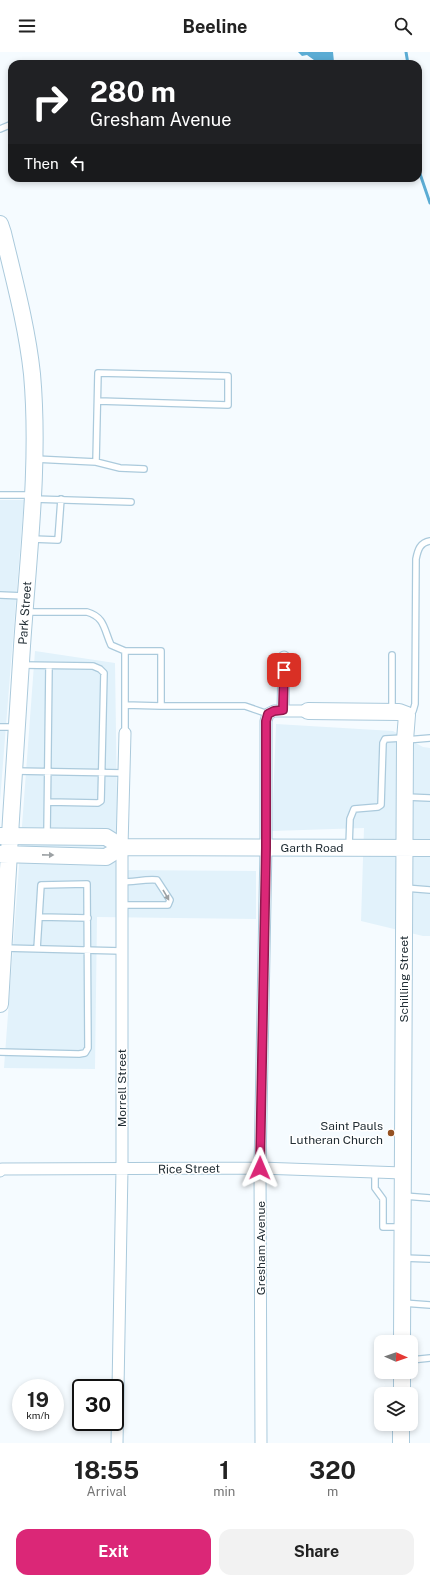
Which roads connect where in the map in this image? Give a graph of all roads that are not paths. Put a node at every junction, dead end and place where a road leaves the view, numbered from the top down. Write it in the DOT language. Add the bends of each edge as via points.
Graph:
graph roads {
  1 [pos="0,224"];
  2 [pos="98,402"];
  3 [pos="33,458"];
  4 [pos="96,462"];
  5 [pos="144,469"];
  6 [pos="0,495"];
  7 [pos="33,497"];
  8 [pos="61,499"];
  9 [pos="131,502"];
  10 [pos="30,539"];
  11 [pos="430,541"];
  12 [pos="0,595"];
  13 [pos="26,596"];
  14 [pos="25,612"];
  15 [pos="125,651"];
  16 [pos="392,655"];
  17 [pos="284,657"];
  18 [pos="21,665"];
  19 [pos="49,666"];
  20 [pos="125,705"];
  21 [pos="161,706"];
  22 [pos="283,710"];
  23 [pos="308,711"];
  24 [pos="399,713"];
  25 [pos="268,714"];
  26 [pos="0,727"];
  27 [pos="17,727"];
  28 [pos="125,733"];
  29 [pos="430,738"];
  30 [pos="405,740"];
  31 [pos="14,771"];
  32 [pos="48,771"];
  33 [pos="103,772"];
  34 [pos="124,773"];
  35 [pos="406,798"];
  36 [pos="430,798"];
  37 [pos="48,802"];
  38 [pos="5,836"];
  39 [pos="48,837"];
  40 [pos="122,847"];
  41 [pos="266,848"];
  42 [pos="349,848"];
  43 [pos="405,848"];
  44 [pos="430,848"];
  45 [pos="5,854"];
  46 [pos="122,882"];
  47 [pos="404,888"];
  48 [pos="430,890"];
  49 [pos="3,895"];
  50 [pos="122,904"];
  51 [pos="39,917"];
  52 [pos="88,918"];
  53 [pos="2,947"];
  54 [pos="37,949"];
  55 [pos="88,950"];
  56 [pos="122,951"];
  57 [pos="1,965"];
  58 [pos="0,997"];
  59 [pos="0,1004"];
  60 [pos="0,1052"];
  61 [pos="260,1168"];
  62 [pos="122,1170"];
  63 [pos="0,1171"];
  64 [pos="375,1172"];
  65 [pos="403,1173"];
  66 [pos="403,1196"];
  67 [pos="430,1198"];
  68 [pos="403,1227"];
  69 [pos="403,1258"];
  70 [pos="430,1259"];
  71 [pos="403,1303"];
  72 [pos="430,1305"];
  73 [pos="402,1335"];
  74 [pos="430,1358"];
  75 [pos="418,1359"];
  76 [pos="401,1431"];
  77 [pos="117,1443"];
  78 [pos="261,1443"];
  79 [pos="401,1443"];
  1 -- 3 [label="street, Park Street" via="15,284 32,374"];
  2 -- 2 [label="lane" via="98,373 228,376 228,405"];
  2 -- 4 [label="lane"];
  3 -- 4 [label="lane"];
  3 -- 7 [label="street, Park Street"];
  4 -- 5 [label="lane" via="120,468"];
  6 -- 7 [label="lane"];
  7 -- 8 [label="lane"];
  7 -- 10 [label="street, Park Street"];
  8 -- 9 [label="lane"];
  8 -- 10 [label="lane" via="58,540"];
  10 -- 13 [label="street, Park Street"];
  11 -- 24 [label="lane" via="423,543 418,549 416,559 415,704 413,711"];
  12 -- 13 [label="lane"];
  13 -- 14 [label="street, Park Street"];
  14 -- 15 [label="lane" via="95,614 100,619 111,645"];
  14 -- 18 [label="street, Park Street"];
  15 -- 20 [label="lane"];
  15 -- 21 [label="lane" via="161,651"];
  16 -- 24 [label="lane"];
  17 -- 22 [label="street"];
  18 -- 19 [label="lane"];
  18 -- 27 [label="street, Park Street"];
  19 -- 32 [label="lane"];
  19 -- 33 [label="lane" via="93,666 100,668 104,673"];
  20 -- 21 [label="lane"];
  20 -- 28 [label="lane"];
  21 -- 25 [label="lane" via="245,706"];
  22 -- 23 [label="street"];
  22 -- 25 [label="street"];
  23 -- 24 [label="street"];
  24 -- 30 [label="street, Schilling Street"];
  25 -- 41 [label="street, Gresham Avenue"];
  26 -- 27 [label="lane"];
  27 -- 31 [label="street, Park Street"];
  28 -- 34 [label="street, Morrell Street"];
  29 -- 30 [label="lane"];
  30 -- 35 [label="street, Schilling Street"];
  30 -- 42 [label="lane" via="385,739 381,805 354,809 350,819"];
  31 -- 32 [label="lane"];
  31 -- 38 [label="street, Park Street"];
  32 -- 33 [label="lane"];
  32 -- 37 [label="lane"];
  33 -- 34 [label="lane"];
  33 -- 37 [label="lane" via="101,801"];
  34 -- 40 [label="street, Morrell Street"];
  35 -- 36 [label="lane"];
  35 -- 43 [label="street, Schilling Street"];
  37 -- 39 [label="lane"];
  38 -- 39 [label="street, Garth Road"];
  38 -- 45 [label="street, Park Street"];
  39 -- 40 [label="street, Garth Road" via="106,837"];
  40 -- 41 [label="street, Garth Road"];
  45 -- 40 [label="street, one-way" via="106,857"];
  40 -- 46 [label="street, Morrell Street"];
  41 -- 42 [label="street, Garth Road"];
  41 -- 61 [label="street, Gresham Avenue"];
  42 -- 43 [label="street, Garth Road"];
  43 -- 44 [label="street, Garth Road"];
  43 -- 47 [label="street, Schilling Street"];
  45 -- 49 [label="street, Park Street"];
  46 -- 50 [label="street, Morrell Street"];
  46 -- 50 [label="lane, one-way" via="157,880 170,900 168,905"];
  47 -- 48 [label="lane"];
  47 -- 65 [label="street, Schilling Street"];
  49 -- 53 [label="street, Park Street"];
  50 -- 56 [label="street, Morrell Street"];
  51 -- 52 [label="lane"];
  51 -- 52 [label="lane" via="41,885 87,884"];
  51 -- 54 [label="lane"];
  52 -- 55 [label="lane"];
  53 -- 54 [label="lane"];
  53 -- 57 [label="street, Park Street"];
  54 -- 55 [label="lane"];
  55 -- 56 [label="lane"];
  55 -- 60 [label="lane" via="88,1048 85,1053"];
  56 -- 62 [label="street, Morrell Street"];
  57 -- 58 [label="street, Park Street"];
  58 -- 59 [label="street, Park Street"];
  61 -- 62 [label="street, Rice Street"];
  61 -- 64 [label="street, Rice Street"];
  61 -- 78 [label="street, Gresham Avenue"];
  62 -- 63 [label="street, Rice Street"];
  62 -- 77 [label="street, Morrell Street"];
  64 -- 65 [label="street, Rice Street"];
  64 -- 68 [label="lane" via="375,1188 383,1199 383,1227"];
  65 -- 66 [label="street, Schilling Street"];
  66 -- 67 [label="lane"];
  66 -- 68 [label="street, Schilling Street"];
  68 -- 69 [label="street, Schilling Street"];
  69 -- 70 [label="lane"];
  69 -- 71 [label="street, Schilling Street"];
  71 -- 72 [label="lane"];
  71 -- 73 [label="street, Schilling Street"];
  74 -- 75 [label="lane"];
  76 -- 79 [label="street"];
}
